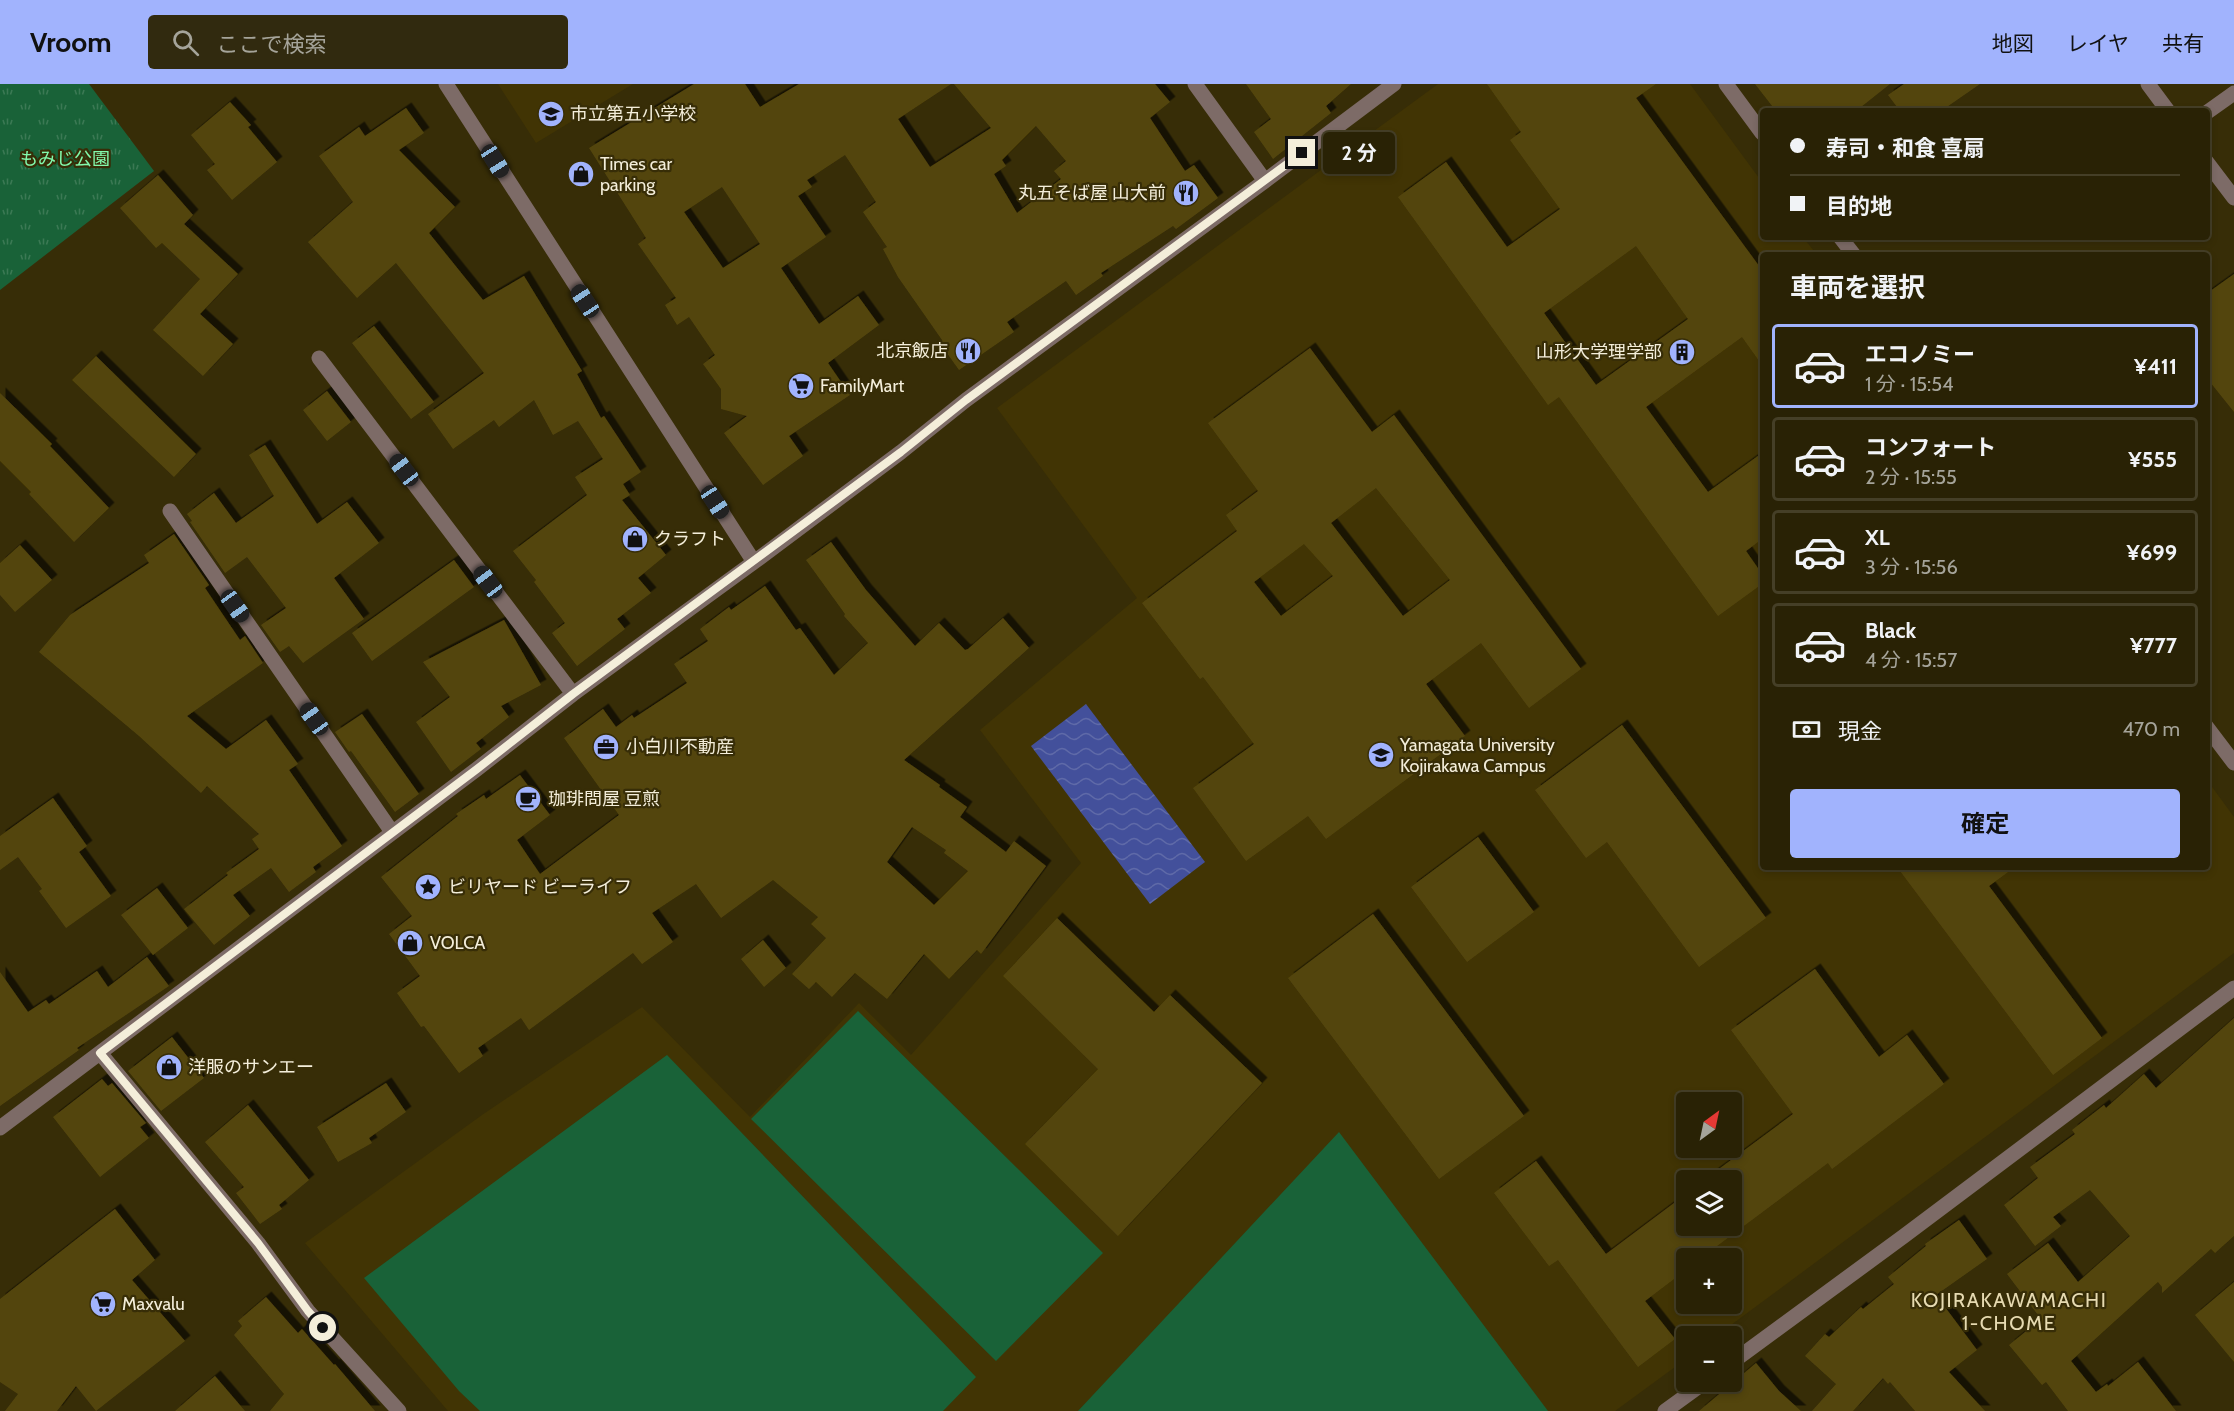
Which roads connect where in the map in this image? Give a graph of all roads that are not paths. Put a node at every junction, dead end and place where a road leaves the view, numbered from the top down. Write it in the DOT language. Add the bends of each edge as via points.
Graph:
graph roads {
  1 [pos="446,84"];
  2 [pos="1195,84"];
  3 [pos="1394,84"];
  4 [pos="1726,84"];
  5 [pos="2148,84"];
  6 [pos="2234,93"];
  7 [pos="2166,108"];
  8 [pos="2210,110"];
  9 [pos="1760,130"];
  10 [pos="2210,167"];
  11 [pos="1265,181"];
  12 [pos="2234,198"];
  13 [pos="1842,240"];
  14 [pos="1852,252"];
  15 [pos="319,358"];
  16 [pos="170,511"];
  17 [pos="754,562"];
  18 [pos="573,694"];
  19 [pos="2210,731"];
  20 [pos="2234,763"];
  21 [pos="392,832"];
  22 [pos="2234,988"];
  23 [pos="100,1053"];
  24 [pos="0,1128"];
  25 [pos="1742,1355"];
  26 [pos="1691,1392"];
  27 [pos="399,1411"];
  28 [pos="1665,1411"];
  1 -- 17 [label="street"];
  2 -- 11 [label="street"];
  3 -- 11 [label="street"];
  4 -- 9 [label="street"];
  5 -- 7 [label="street"];
  6 -- 8 [label="street"];
  10 -- 12 [label="street"];
  11 -- 17 [label="street" via="966,400"];
  13 -- 14 [label="street"];
  15 -- 18 [label="street"];
  16 -- 21 [label="street"];
  17 -- 18 [label="street"];
  18 -- 21 [label="street"];
  19 -- 20 [label="street"];
  21 -- 23 [label="street"];
  22 -- 25 [label="street"];
  23 -- 24 [label="street"];
  23 -- 27 [label="street" via="258,1243 308,1311"];
  26 -- 28 [label="street"];
}
